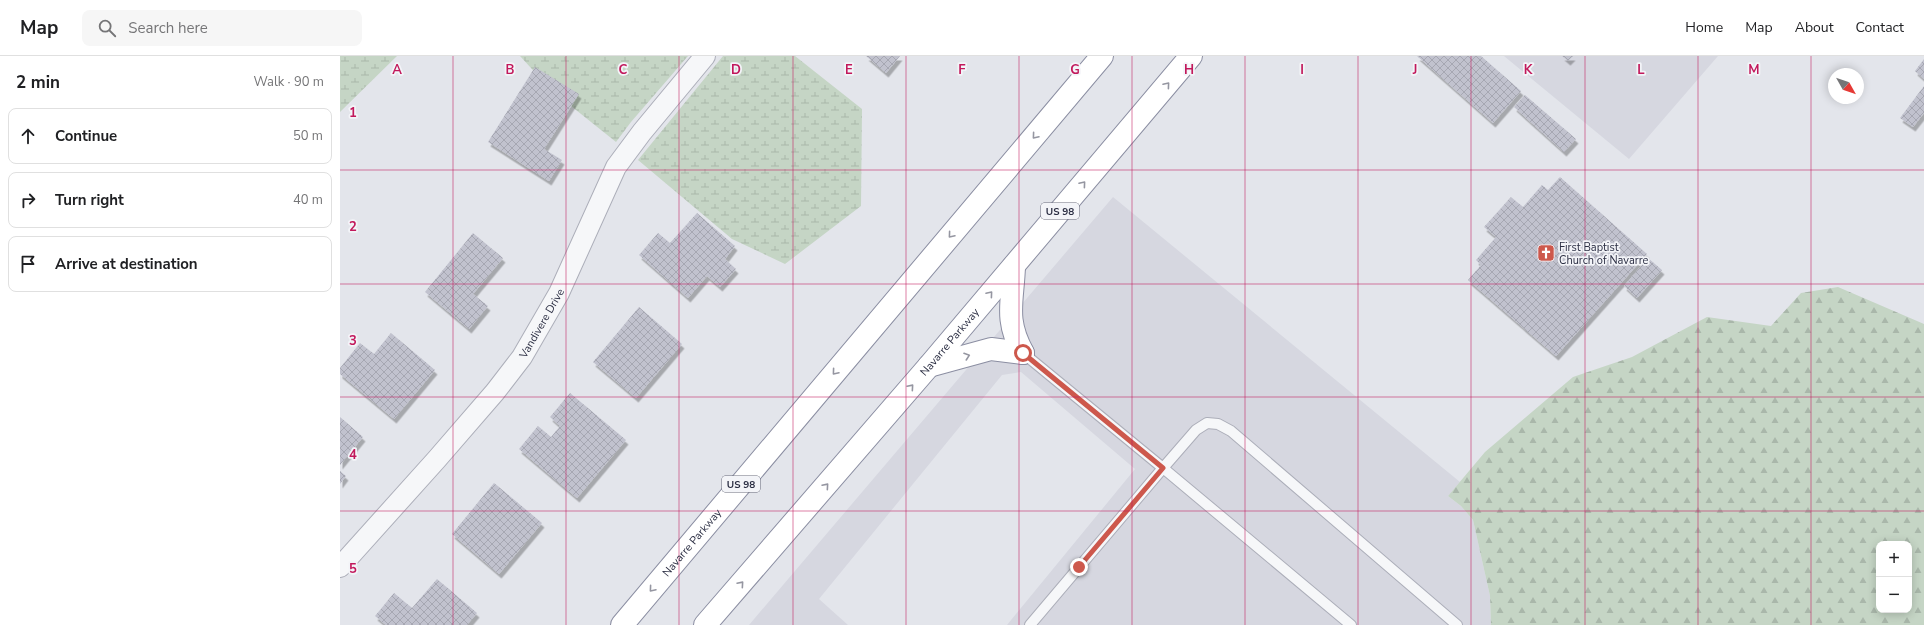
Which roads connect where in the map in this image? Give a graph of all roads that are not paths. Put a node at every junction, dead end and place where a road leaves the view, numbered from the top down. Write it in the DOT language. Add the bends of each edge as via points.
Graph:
graph roads {
  1 [pos="705,56"];
  2 [pos="1102,56"];
  3 [pos="1192,56"];
  4 [pos="1014,266"];
  5 [pos="1023,353"];
  6 [pos="929,366"];
  7 [pos="1163,468"];
  8 [pos="340,567"];
  9 [pos="622,625"];
  10 [pos="706,625"];
  11 [pos="1030,625"];
  12 [pos="1351,625"];
  13 [pos="1457,625"];
  1 -- 8 [label="street, Vandivere Drive" via="616,167 559,293 522,357 437,459"];
  2 -- 9 [label="highway, Navarre Parkway / US 98, one-way"];
  4 -- 3 [label="highway, Navarre Parkway / US 98, one-way"];
  4 -- 5 [label="highway" via="1011,323"];
  6 -- 4 [label="highway, Navarre Parkway / US 98, one-way"];
  6 -- 5 [label="highway, one-way" via="991,350"];
  5 -- 7 [label="lane"];
  10 -- 6 [label="highway, Navarre Parkway / US 98, one-way"];
  7 -- 11 [label="lane"];
  7 -- 12 [label="lane"];
  7 -- 13 [label="lane" via="1196,430 1207,423 1218,424 1231,431"];
}
